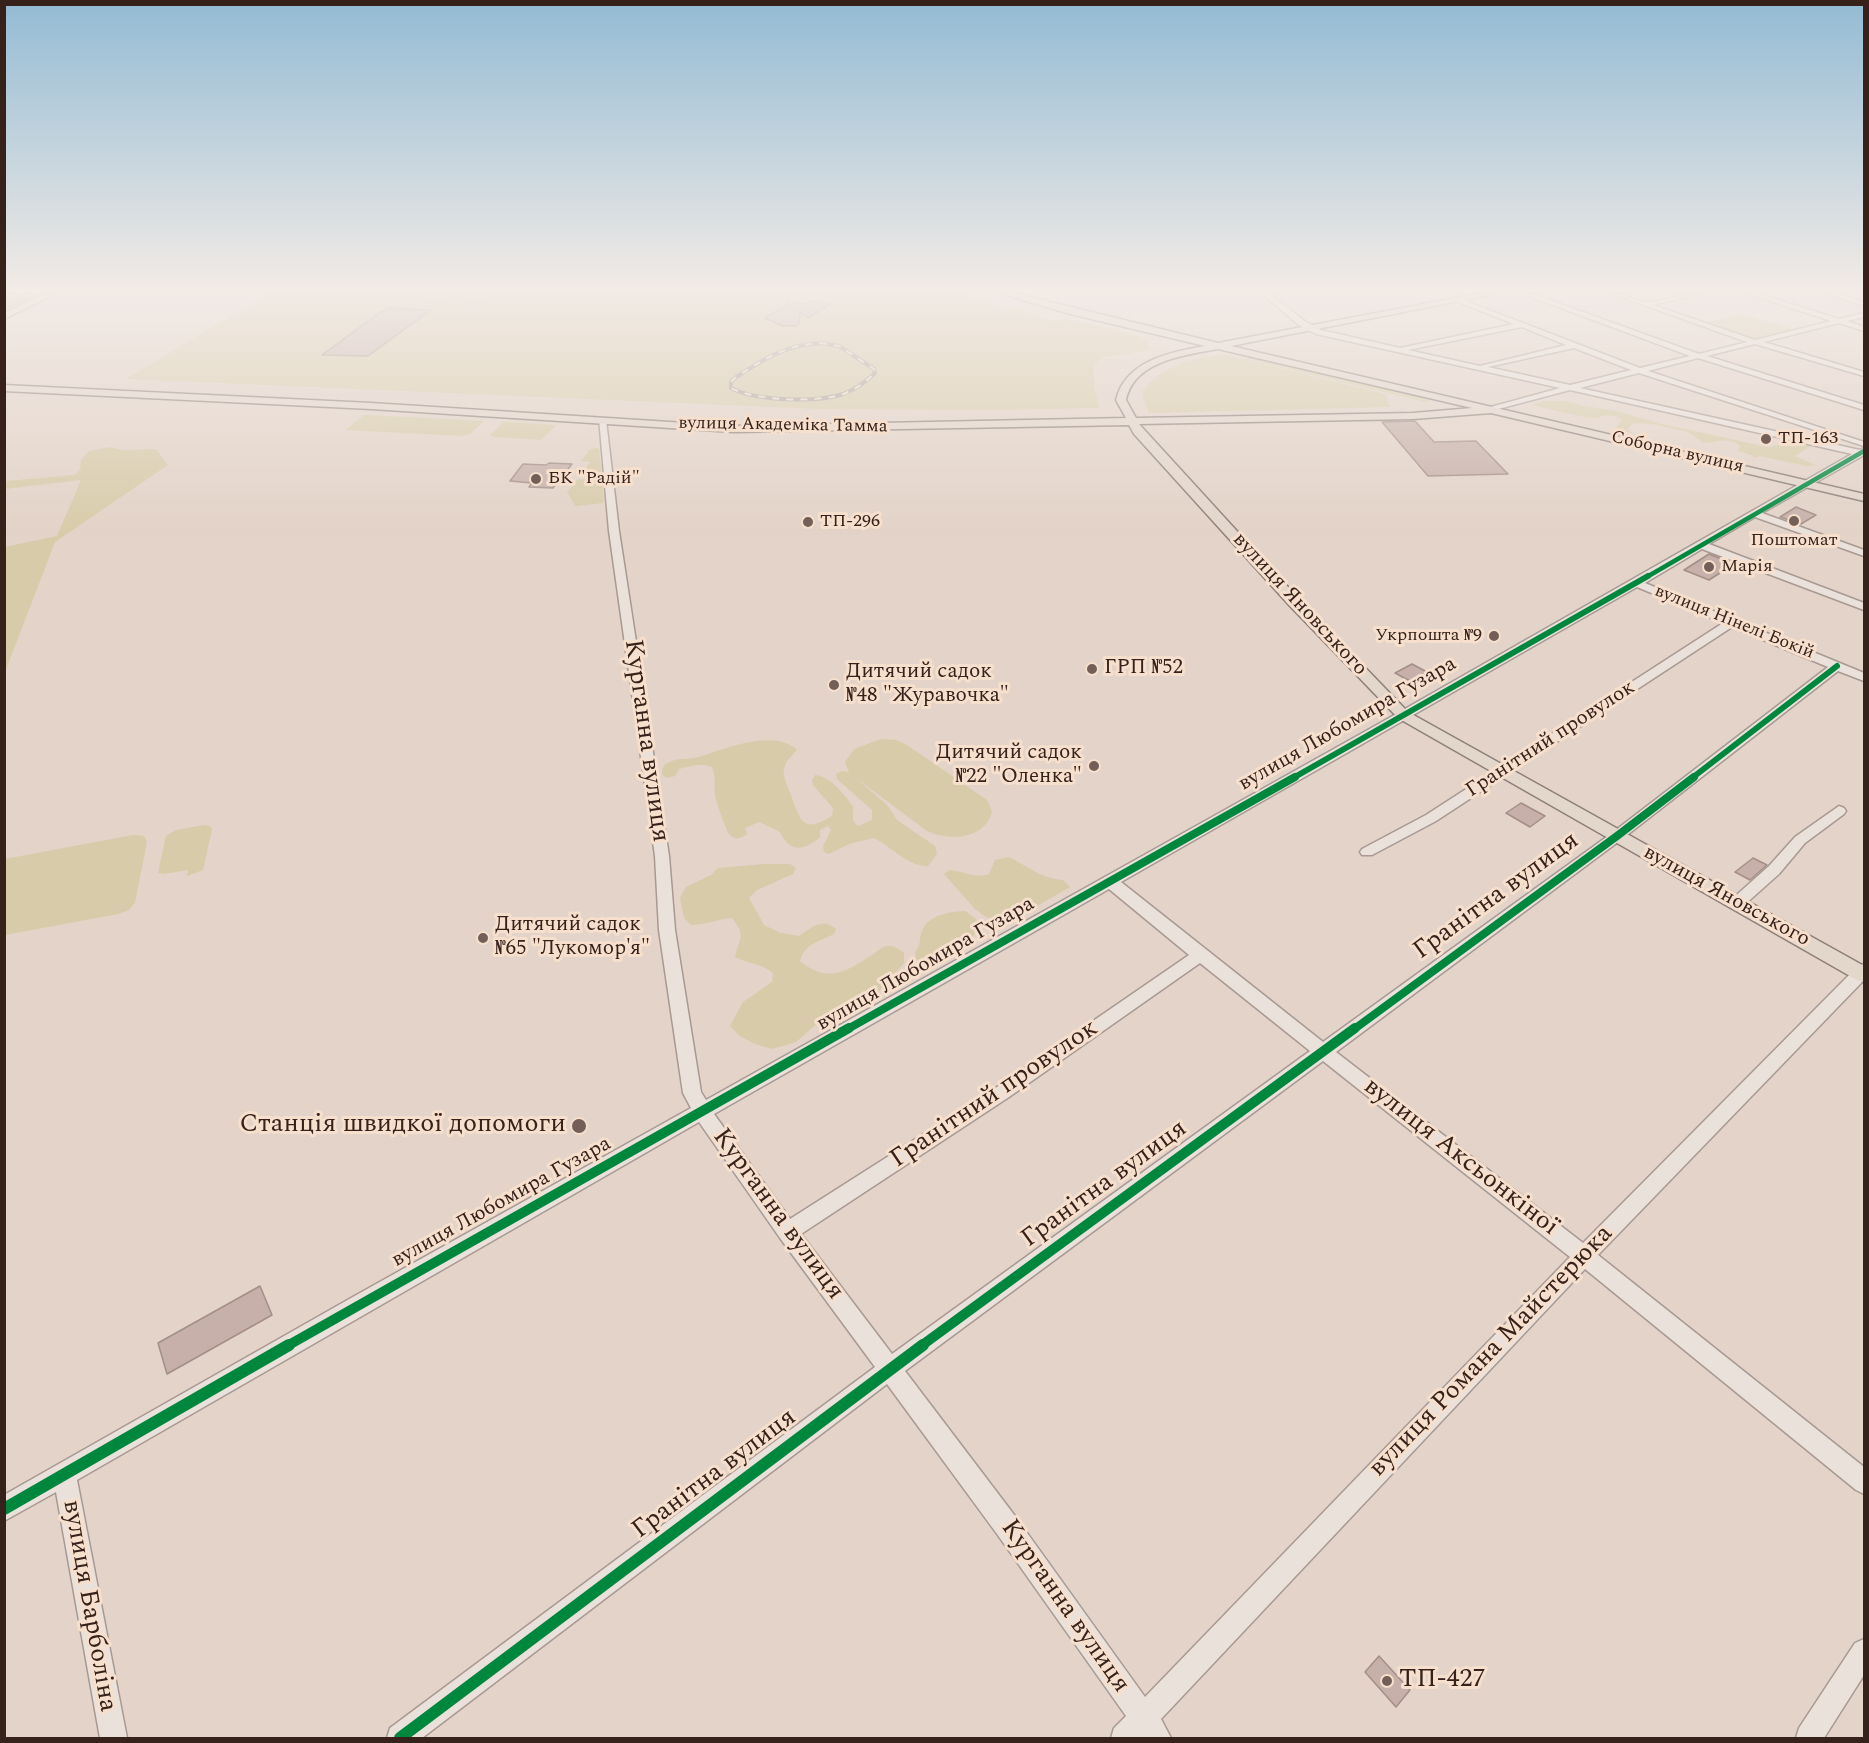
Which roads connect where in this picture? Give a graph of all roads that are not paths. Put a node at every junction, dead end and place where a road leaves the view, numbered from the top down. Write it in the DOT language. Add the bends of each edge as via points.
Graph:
graph roads {
  1 [pos="1139,372"];
  2 [pos="1331,372"];
  3 [pos="1502,372"];
  4 [pos="1629,372"];
  5 [pos="1645,372"];
  6 [pos="1750,372"];
  7 [pos="4,388"];
  8 [pos="1569,388"];
  9 [pos="1864,408"];
  10 [pos="1490,410"];
  11 [pos="602,420"];
  12 [pos="1132,421"];
  13 [pos="1864,450"];
  14 [pos="1806,483"];
  15 [pos="1864,497"];
  16 [pos="1755,514"];
  17 [pos="1701,545"];
  18 [pos="1864,553"];
  19 [pos="1636,583"];
  20 [pos="1864,607"];
  21 [pos="1732,622"];
  22 [pos="1837,666"];
  23 [pos="1864,677"];
  24 [pos="1403,715"];
  25 [pos="1503,772"];
  26 [pos="1839,811"];
  27 [pos="1617,836"];
  28 [pos="1367,852"];
  29 [pos="1110,880"];
  30 [pos="1737,903"];
  31 [pos="1200,955"];
  32 [pos="1864,973"];
  33 [pos="1323,1051"];
  34 [pos="702,1113"];
  35 [pos="787,1232"];
  36 [pos="1584,1256"];
  37 [pos="891,1368"];
  38 [pos="64,1473"];
  39 [pos="1864,1482"];
  40 [pos="4,1509"];
  41 [pos="1864,1653"];
  42 [pos="1151,1729"];
  43 [pos="109,1736"];
  44 [pos="400,1738"];
  45 [pos="1124,1738"];
  46 [pos="1809,1738"];
  1 -- 12 [label="main road, вулиця Яновського" via="1125,385 1120,399"];
  2 -- 10 [label="main road, Соборна вулиця"];
  3 -- 8 [label="street"];
  4 -- 8 [label="street"];
  5 -- 13 [label="street"];
  6 -- 9 [label="street"];
  7 -- 11 [label="main road, вулиця Академіка Тамма"];
  8 -- 10 [label="street"];
  8 -- 13 [label="street"];
  10 -- 12 [label="main road, вулиця Академіка Тамма" via="1413,416"];
  10 -- 14 [label="main road, Соборна вулиця"];
  11 -- 12 [label="main road, вулиця Академіка Тамма" via="769,429"];
  11 -- 34 [label="street, Курганна вулиця" via="662,856 667,930 692,1093"];
  12 -- 24 [label="main road, вулиця Яновського" via="1294,602"];
  13 -- 14 [label="street, вулиця Любомира Гузара"];
  14 -- 15 [label="main road, Соборна вулиця"];
  14 -- 16 [label="street, вулиця Любомира Гузара"];
  16 -- 17 [label="street, вулиця Любомира Гузара"];
  16 -- 18 [label="street"];
  17 -- 19 [label="street, вулиця Любомира Гузара"];
  17 -- 20 [label="street"];
  19 -- 21 [label="street, вулиця Нінелі Бокій"];
  19 -- 24 [label="street, вулиця Любомира Гузара"];
  21 -- 22 [label="street, вулиця Нінелі Бокій"];
  21 -- 25 [label="street, Гранітний провулок"];
  22 -- 23 [label="street, вулиця Нінелі Бокій"];
  22 -- 27 [label="street, Гранітна вулиця"];
  24 -- 25 [label="main road, вулиця Яновського"];
  24 -- 29 [label="street, вулиця Любомира Гузара"];
  25 -- 27 [label="main road, вулиця Яновського"];
  25 -- 28 [label="street, Гранітний провулок" via="1431,818"];
  26 -- 30 [label="street" via="1800,840"];
  27 -- 30 [label="main road, вулиця Яновського"];
  27 -- 33 [label="street, Гранітна вулиця"];
  29 -- 31 [label="street, вулиця Аксьонкіної"];
  29 -- 34 [label="street, вулиця Любомира Гузара"];
  30 -- 32 [label="main road, вулиця Яновського"];
  31 -- 33 [label="street, вулиця Аксьонкіної"];
  31 -- 35 [label="street, Гранітний провулок" via="1003,1092"];
  32 -- 36 [label="street, вулиця Романа Майстерюка"];
  33 -- 36 [label="street, вулиця Аксьонкіної"];
  33 -- 37 [label="street, Гранітна вулиця"];
  34 -- 35 [label="street, Курганна вулиця"];
  34 -- 38 [label="street, вулиця Любомира Гузара"];
  35 -- 37 [label="street, Курганна вулиця"];
  36 -- 39 [label="street, вулиця Аксьонкіної"];
  36 -- 42 [label="street, вулиця Романа Майстерюка"];
  37 -- 42 [label="street, Курганна вулиця"];
  37 -- 44 [label="street, Гранітна вулиця"];
  38 -- 40 [label="street, вулиця Любомира Гузара"];
  38 -- 43 [label="street, вулиця Барболіна"];
  41 -- 46 [label="street"];
  42 -- 45 [label="street, вулиця Романа Майстерюка"];
}
